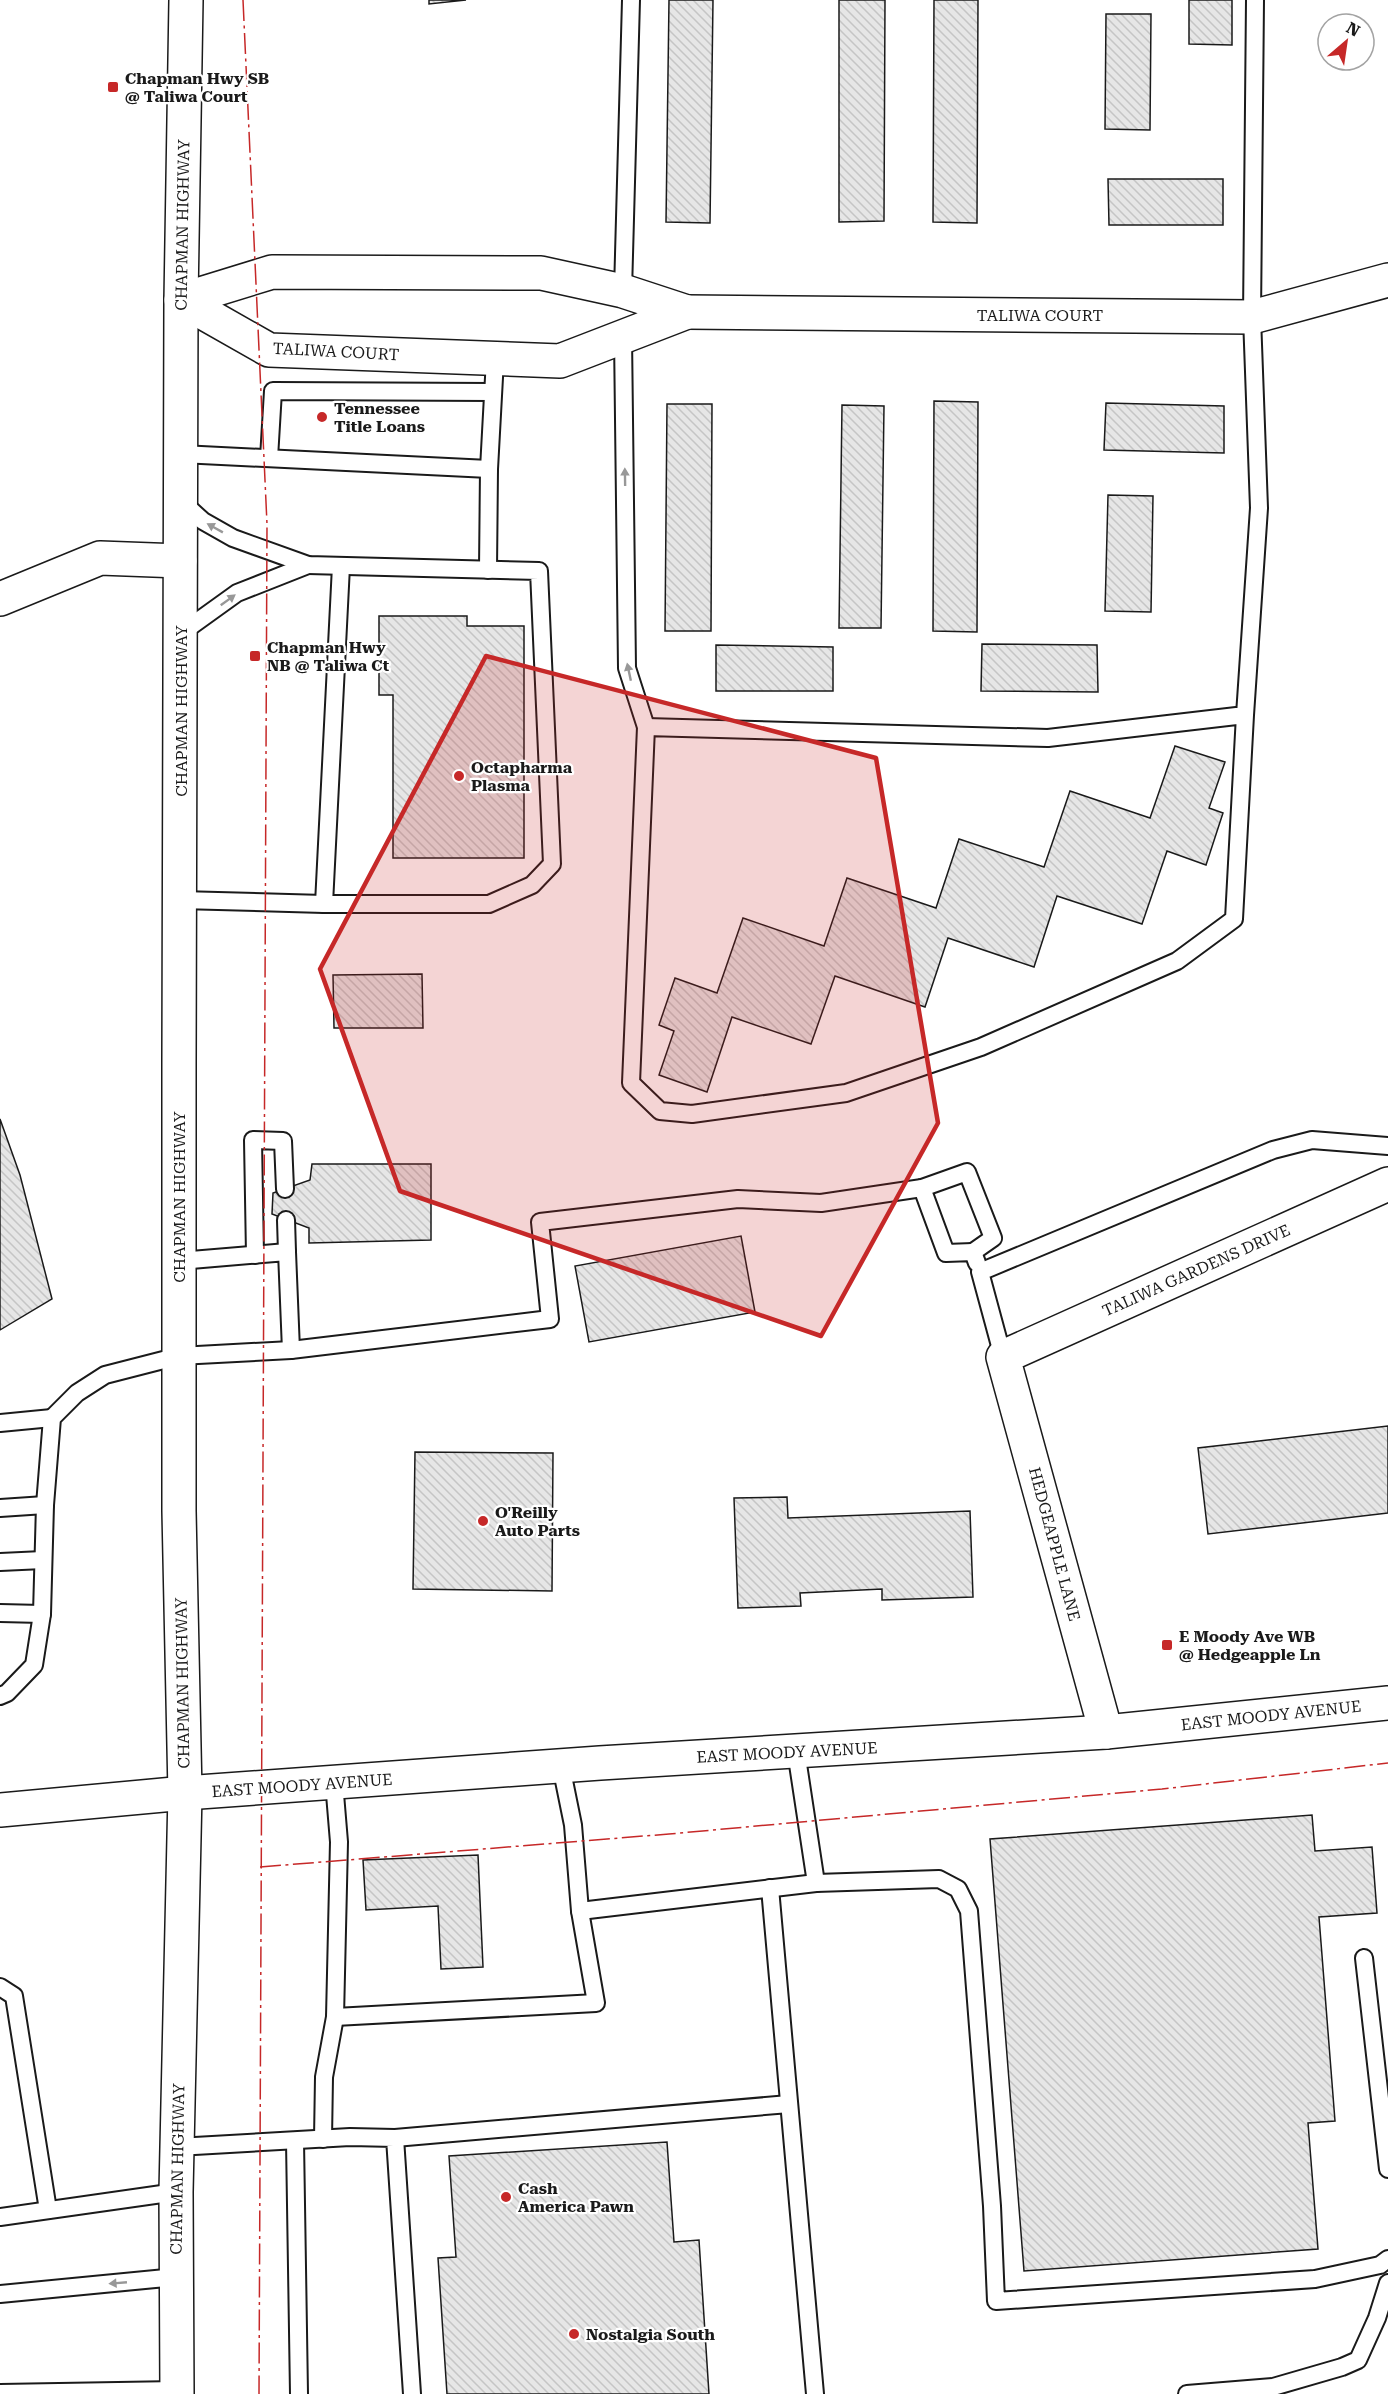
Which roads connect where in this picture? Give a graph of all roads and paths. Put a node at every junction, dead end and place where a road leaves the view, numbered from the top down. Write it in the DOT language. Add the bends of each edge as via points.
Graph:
graph roads {
  1 [pos="186,0"];
  2 [pos="631,0"];
  3 [pos="1255,0"];
  4 [pos="1388,280"];
  5 [pos="624,291"];
  6 [pos="181,300"];
  7 [pos="687,312"];
  8 [pos="1252,317"];
  9 [pos="623,336"];
  10 [pos="495,359"];
  11 [pos="493,392"];
  12 [pos="181,454"];
  13 [pos="269,458"];
  14 [pos="489,469"];
  15 [pos="180,501"];
  16 [pos="180,561"];
  17 [pos="308,565"];
  18 [pos="341,566"];
  19 [pos="488,570"];
  20 [pos="0,598"];
  21 [pos="180,634"];
  22 [pos="1245,715"];
  23 [pos="646,728"];
  24 [pos="180,900"];
  25 [pos="324,904"];
  26 [pos="1388,1146"];
  27 [pos="1388,1184"];
  28 [pos="922,1188"];
  29 [pos="285,1189"];
  30 [pos="286,1220"];
  31 [pos="287,1252"];
  32 [pos="973,1252"];
  33 [pos="255,1255"];
  34 [pos="179,1261"];
  35 [pos="980,1272"];
  36 [pos="291,1350"];
  37 [pos="179,1356"];
  38 [pos="1003,1357"];
  39 [pos="52,1418"];
  40 [pos="0,1423"];
  41 [pos="45,1505"];
  42 [pos="0,1508"];
  43 [pos="43,1560"];
  44 [pos="0,1562"];
  45 [pos="0,1613"];
  46 [pos="42,1614"];
  47 [pos="0,1696"];
  48 [pos="1388,1703"];
  49 [pos="1106,1732"];
  50 [pos="796,1751"];
  51 [pos="561,1766"];
  52 [pos="334,1782"];
  53 [pos="184,1793"];
  54 [pos="0,1810"];
  55 [pos="816,1883"];
  56 [pos="770,1888"];
  57 [pos="580,1911"];
  58 [pos="1364,1958"];
  59 [pos="0,1987"];
  60 [pos="335,2017"];
  61 [pos="789,2104"];
  62 [pos="395,2138"];
  63 [pos="323,2139"];
  64 [pos="295,2141"];
  65 [pos="177,2147"];
  66 [pos="1388,2169"];
  67 [pos="176,2192"];
  68 [pos="48,2210"];
  69 [pos="0,2217"];
  70 [pos="1388,2259"];
  71 [pos="176,2277"];
  72 [pos="1388,2283"];
  73 [pos="0,2294"];
  74 [pos="177,2392"];
  75 [pos="0,2393"];
  76 [pos="299,2394"];
  77 [pos="412,2394"];
  78 [pos="815,2394"];
  79 [pos="1187,2394"];
  1 -- 6 [label="main road, CHAPMAN HIGHWAY"];
  2 -- 5 [label="lane"];
  3 -- 8 [label="lane"];
  4 -- 8 [label="main road, TALIWA COURT"];
  5 -- 6 [label="main road, TALIWA COURT" via="541,273 272,272"];
  5 -- 7 [label="main road, TALIWA COURT"];
  6 -- 10 [label="main road, TALIWA COURT" via="269,350"];
  6 -- 12 [label="main road, CHAPMAN HIGHWAY"];
  7 -- 8 [label="main road, TALIWA COURT"];
  7 -- 9 [label="main road, TALIWA COURT"];
  8 -- 22 [label="lane" via="1259,508"];
  9 -- 10 [label="main road, TALIWA COURT" via="560,361"];
  23 -- 9 [label="lane, one-way" via="627,668"];
  10 -- 11 [label="lane"];
  11 -- 13 [label="lane" via="273,391"];
  11 -- 14 [label="lane"];
  12 -- 13 [label="lane"];
  12 -- 15 [label="main road, CHAPMAN HIGHWAY"];
  13 -- 14 [label="lane"];
  14 -- 19 [label="lane"];
  15 -- 16 [label="main road, CHAPMAN HIGHWAY"];
  17 -- 15 [label="lane, one-way" via="233,538 203,521"];
  16 -- 20 [label="main road" via="100,558"];
  16 -- 21 [label="main road, CHAPMAN HIGHWAY"];
  17 -- 18 [label="lane"];
  21 -- 17 [label="lane, one-way" via="237,593"];
  18 -- 19 [label="lane"];
  18 -- 25 [label="lane"];
  19 -- 25 [label="lane" via="539,571 552,864 532,885 489,904"];
  21 -- 24 [label="main road, CHAPMAN HIGHWAY"];
  22 -- 23 [label="lane" via="1048,738"];
  22 -- 23 [label="lane" via="1234,919 1177,962 981,1047 846,1093 692,1114 660,1111 631,1083"];
  24 -- 25 [label="lane"];
  24 -- 34 [label="main road, CHAPMAN HIGHWAY"];
  26 -- 35 [label="lane" via="1312,1140 1273,1150"];
  27 -- 38 [label="main road, TALIWA GARDENS DRIVE"];
  28 -- 32 [label="lane" via="946,1253"];
  28 -- 32 [label="lane" via="968,1172 993,1238"];
  28 -- 36 [label="lane" via="821,1203 738,1199 540,1222 550,1319"];
  29 -- 33 [label="lane" via="283,1141 253,1140"];
  30 -- 31 [label="lane"];
  31 -- 33 [label="lane"];
  31 -- 36 [label="lane"];
  32 -- 35 [label="lane"];
  33 -- 34 [label="lane"];
  34 -- 37 [label="main road, CHAPMAN HIGHWAY"];
  35 -- 38 [label="lane"];
  36 -- 37 [label="lane"];
  37 -- 39 [label="lane" via="105,1375 76,1393"];
  37 -- 53 [label="main road, CHAPMAN HIGHWAY"];
  38 -- 49 [label="main road, HEDGEAPPLE LANE"];
  39 -- 40 [label="lane"];
  39 -- 41 [label="lane"];
  41 -- 42 [label="lane"];
  41 -- 43 [label="lane"];
  43 -- 44 [label="lane"];
  43 -- 46 [label="lane"];
  45 -- 46 [label="lane"];
  46 -- 47 [label="lane" via="34,1665 7,1694"];
  48 -- 49 [label="main road, EAST MOODY AVENUE"];
  49 -- 50 [label="main road, EAST MOODY AVENUE"];
  50 -- 51 [label="main road, EAST MOODY AVENUE"];
  50 -- 55 [label="lane"];
  51 -- 52 [label="main road, EAST MOODY AVENUE"];
  51 -- 57 [label="lane" via="573,1825"];
  52 -- 53 [label="main road, EAST MOODY AVENUE"];
  52 -- 60 [label="lane" via="339,1842"];
  53 -- 54 [label="main road, EAST MOODY AVENUE"];
  53 -- 65 [label="main road, CHAPMAN HIGHWAY"];
  55 -- 56 [label="lane"];
  55 -- 70 [label="lane" via="939,1879 958,1889 969,1911 996,2301 1315,2279 1380,2265"];
  56 -- 57 [label="lane"];
  56 -- 61 [label="lane"];
  57 -- 60 [label="lane" via="596,2003"];
  58 -- 66 [label="lane"];
  59 -- 68 [label="lane" via="14,1996"];
  60 -- 63 [label="lane" via="324,2077"];
  61 -- 62 [label="lane"];
  61 -- 78 [label="lane"];
  62 -- 63 [label="lane"];
  62 -- 77 [label="lane"];
  63 -- 64 [label="lane"];
  64 -- 65 [label="lane"];
  64 -- 76 [label="lane"];
  65 -- 67 [label="main road, CHAPMAN HIGHWAY"];
  67 -- 68 [label="lane"];
  67 -- 71 [label="main road, CHAPMAN HIGHWAY"];
  68 -- 69 [label="lane"];
  71 -- 73 [label="lane, one-way"];
  71 -- 74 [label="main road, CHAPMAN HIGHWAY"];
  72 -- 79 [label="lane" via="1358,2360 1273,2387"];
  74 -- 75 [label="lane"];
}
